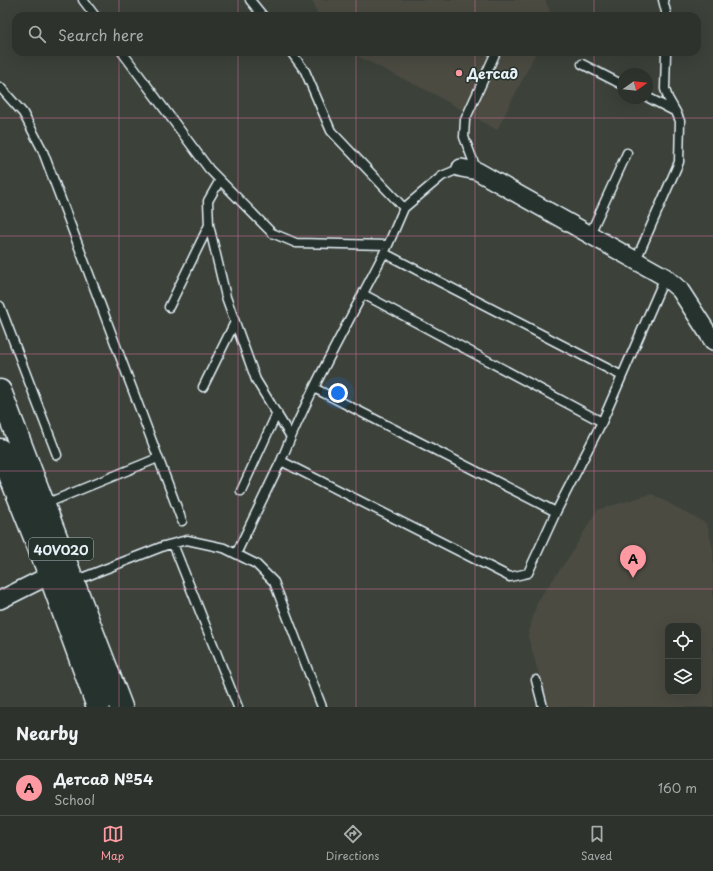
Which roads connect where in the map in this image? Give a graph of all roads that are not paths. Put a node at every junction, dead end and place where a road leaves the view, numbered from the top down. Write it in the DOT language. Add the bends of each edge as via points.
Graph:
graph roads {
  1 [pos="83,0"];
  2 [pos="250,0"];
  3 [pos="663,0"];
  4 [pos="92,12"];
  5 [pos="260,12"];
  6 [pos="666,12"];
  7 [pos="125,56"];
  8 [pos="294,56"];
  9 [pos="494,56"];
  10 [pos="666,56"];
  11 [pos="582,64"];
  12 [pos="617,82"];
  13 [pos="0,87"];
  14 [pos="653,100"];
  15 [pos="676,112"];
  16 [pos="627,153"];
  17 [pos="469,170"];
  18 [pos="220,180"];
  19 [pos="404,208"];
  20 [pos="209,225"];
  21 [pos="590,234"];
  22 [pos="388,245"];
  23 [pos="384,253"];
  24 [pos="636,260"];
  25 [pos="664,276"];
  26 [pos="362,294"];
  27 [pos="0,306"];
  28 [pos="169,307"];
  29 [pos="235,322"];
  30 [pos="713,341"];
  31 [pos="622,376"];
  32 [pos="203,387"];
  33 [pos="314,388"];
  34 [pos="0,391"];
  35 [pos="277,414"];
  36 [pos="602,422"];
  37 [pos="291,437"];
  38 [pos="0,450"];
  39 [pos="57,455"];
  40 [pos="158,458"];
  41 [pos="281,461"];
  42 [pos="241,491"];
  43 [pos="44,504"];
  44 [pos="556,512"];
  45 [pos="182,521"];
  46 [pos="173,544"];
  47 [pos="236,554"];
  48 [pos="50,575"];
  49 [pos="73,582"];
  50 [pos="0,600"];
  51 [pos="536,680"];
  52 [pos="98,707"];
  53 [pos="122,707"];
  54 [pos="238,707"];
  55 [pos="322,707"];
  56 [pos="544,707"];
  1 -- 4 [label="lane"];
  2 -- 5 [label="lane"];
  3 -- 6 [label="lane"];
  7 -- 18 [label="lane" via="209,169"];
  8 -- 19 [label="lane" via="305,71 331,132"];
  9 -- 17 [label="lane" via="464,120"];
  10 -- 15 [label="lane" via="665,89"];
  11 -- 12 [label="lane"];
  13 -- 40 [label="lane" via="23,112 42,149"];
  14 -- 15 [label="lane"];
  15 -- 24 [label="lane" via="680,121 679,162"];
  16 -- 21 [label="lane"];
  17 -- 19 [label="lane" via="442,176"];
  17 -- 21 [label="street"];
  18 -- 20 [label="lane" via="208,201"];
  18 -- 22 [label="lane" via="272,233 296,243"];
  19 -- 22 [label="lane"];
  20 -- 28 [label="lane"];
  20 -- 29 [label="lane"];
  21 -- 24 [label="street"];
  22 -- 23 [label="lane"];
  23 -- 26 [label="lane"];
  23 -- 31 [label="lane"];
  24 -- 25 [label="street"];
  25 -- 30 [label="street" via="680,290"];
  25 -- 31 [label="lane"];
  26 -- 33 [label="lane"];
  26 -- 36 [label="lane"];
  27 -- 39 [label="lane"];
  29 -- 32 [label="lane"];
  29 -- 35 [label="lane" via="256,380"];
  31 -- 36 [label="lane"];
  33 -- 37 [label="lane"];
  33 -- 44 [label="lane"];
  34 -- 43 [label="main road, 40V020"];
  35 -- 37 [label="lane"];
  35 -- 42 [label="lane"];
  36 -- 44 [label="lane"];
  37 -- 41 [label="lane"];
  38 -- 48 [label="main road"];
  40 -- 43 [label="lane"];
  40 -- 45 [label="lane"];
  41 -- 44 [label="lane" via="510,577 528,573"];
  41 -- 47 [label="lane"];
  43 -- 49 [label="main road, 40V020"];
  46 -- 47 [label="lane" via="187,540 224,548"];
  46 -- 49 [label="lane"];
  46 -- 54 [label="lane"];
  47 -- 55 [label="lane" via="256,564 274,582"];
  48 -- 50 [label="street"];
  48 -- 52 [label="main road"];
  49 -- 53 [label="main road, 40V020"];
  51 -- 56 [label="lane"];
}
